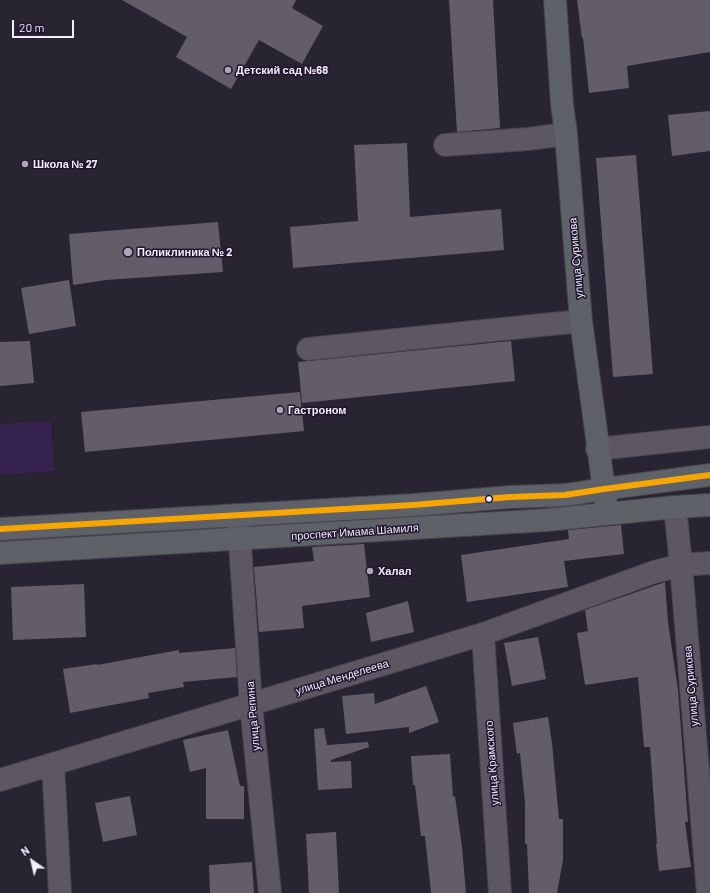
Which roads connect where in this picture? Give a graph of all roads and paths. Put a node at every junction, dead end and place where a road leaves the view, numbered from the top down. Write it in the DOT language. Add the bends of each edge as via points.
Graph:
graph roads {
  1 [pos="556,0"];
  2 [pos="566,134"];
  3 [pos="445,145"];
  4 [pos="581,321"];
  5 [pos="308,349"];
  6 [pos="710,437"];
  7 [pos="598,449"];
  8 [pos="710,475"];
  9 [pos="675,480"];
  10 [pos="604,489"];
  11 [pos="710,505"];
  12 [pos="676,507"];
  13 [pos="608,515"];
  14 [pos="238,516"];
  15 [pos="0,529"];
  16 [pos="240,539"];
  17 [pos="0,553"];
  18 [pos="710,563"];
  19 [pos="682,565"];
  20 [pos="484,634"];
  21 [pos="251,705"];
  22 [pos="53,764"];
  23 [pos="0,780"];
  24 [pos="60,893"];
  25 [pos="270,893"];
  26 [pos="500,893"];
  27 [pos="708,893"];
  1 -- 2 [label="main road, улица Сурикова"];
  2 -- 3 [label="street"];
  2 -- 4 [label="main road, улица Сурикова"];
  4 -- 5 [label="street"];
  4 -- 7 [label="main road, улица Сурикова"];
  6 -- 7 [label="street"];
  7 -- 10 [label="main road, улица Сурикова"];
  8 -- 9 [label="main road, проспект Имама Шамиля"];
  9 -- 10 [label="main road, проспект Имама Шамиля"];
  9 -- 12 [label="main road, улица Сурикова"];
  10 -- 13 [label="main road, улица Сурикова"];
  10 -- 14 [label="main road, проспект Имама Шамиля" via="565,495"];
  11 -- 12 [label="main road, проспект Имама Шамиля"];
  12 -- 13 [label="main road, проспект Имама Шамиля"];
  12 -- 19 [label="street, улица Сурикова"];
  13 -- 16 [label="main road, проспект Имама Шамиля"];
  14 -- 15 [label="main road, проспект Имама Шамиля"];
  14 -- 16 [label="street, улица Репина"];
  16 -- 17 [label="main road, проспект Имама Шамиля"];
  16 -- 21 [label="street, улица Репина"];
  18 -- 19 [label="street, улица Менделеева"];
  19 -- 20 [label="street, улица Менделеева" via="654,572"];
  19 -- 27 [label="street, улица Сурикова"];
  20 -- 21 [label="street, улица Менделеева"];
  20 -- 26 [label="street, улица Крамского"];
  21 -- 22 [label="street, улица Менделеева"];
  21 -- 25 [label="street, улица Репина"];
  22 -- 23 [label="street, улица Менделеева"];
  22 -- 24 [label="street"];
}
